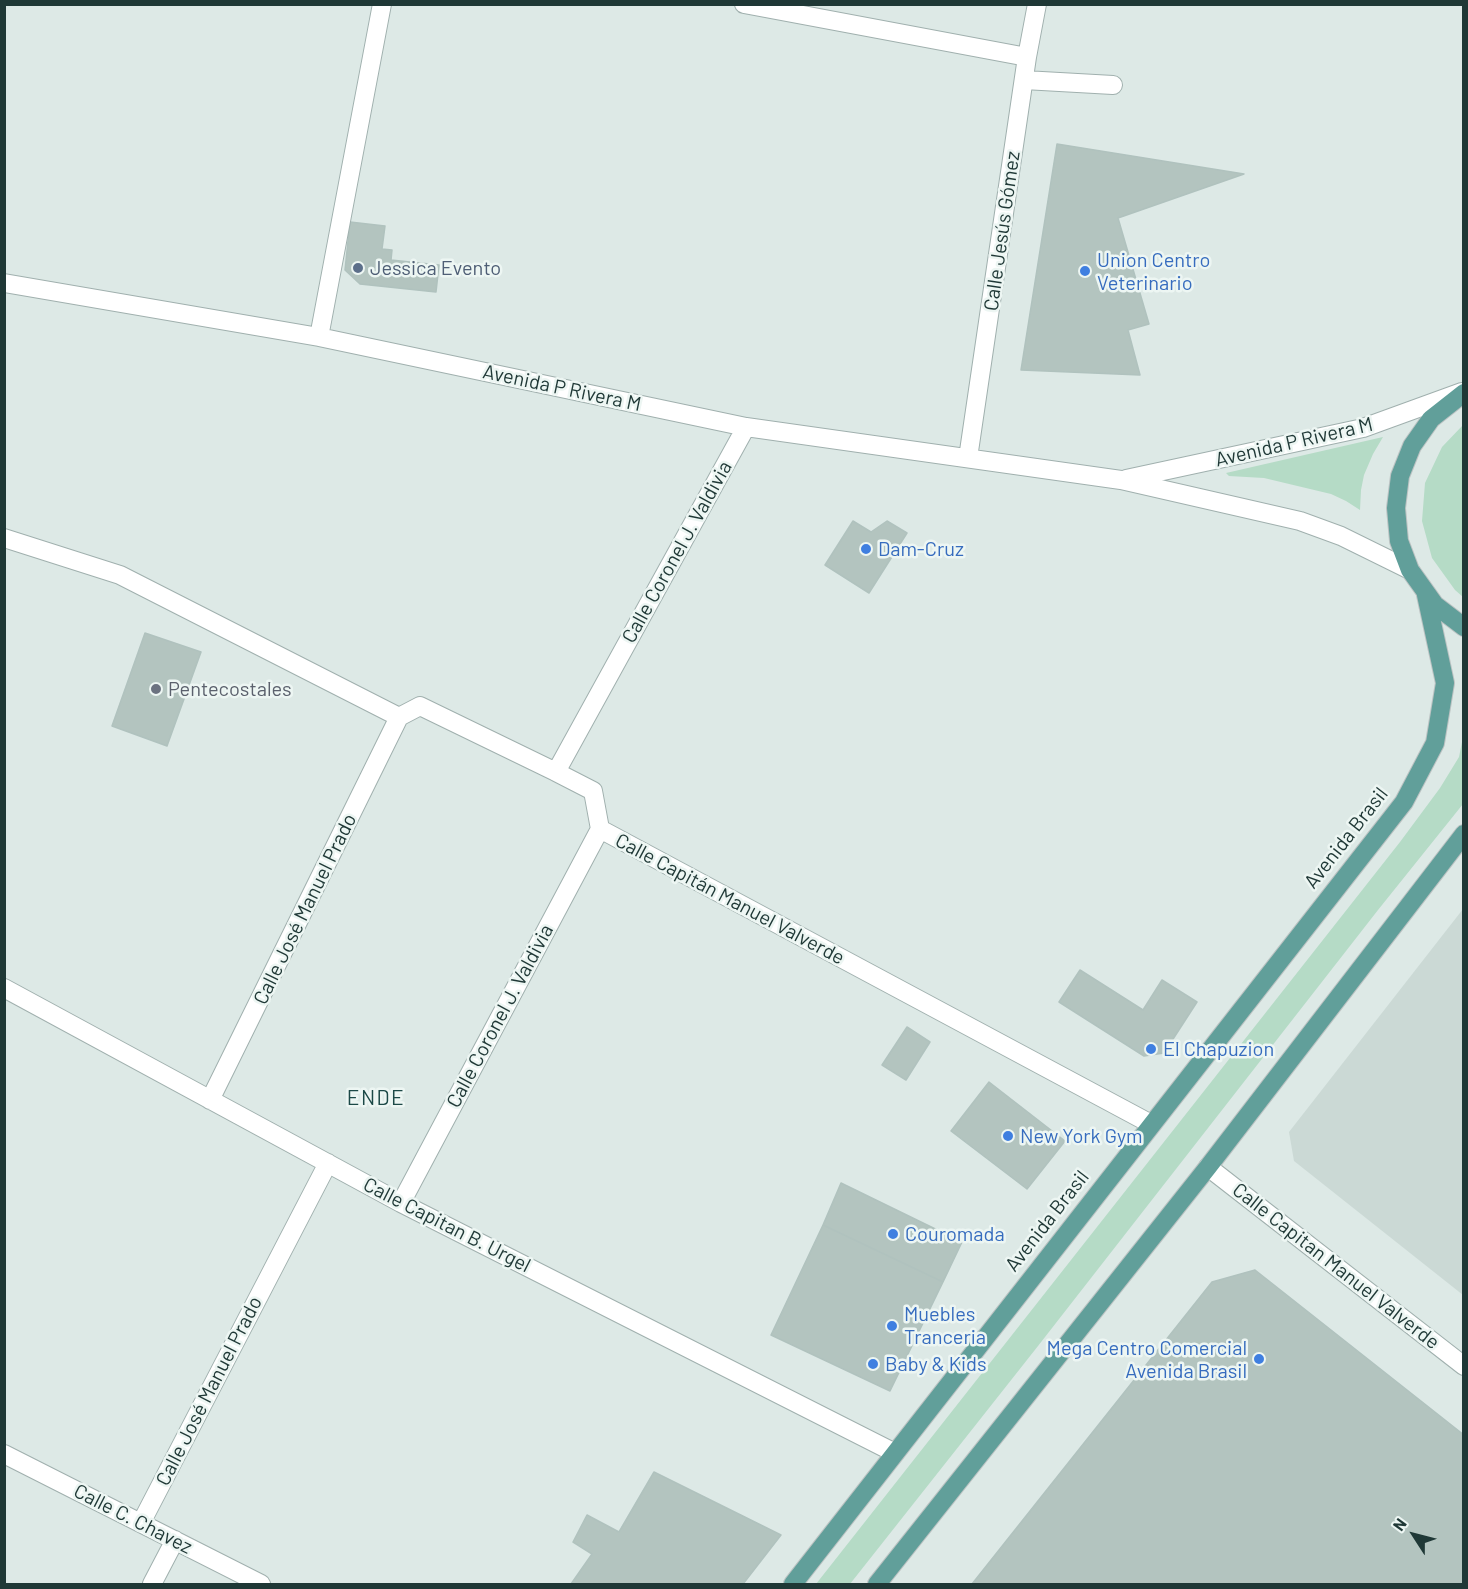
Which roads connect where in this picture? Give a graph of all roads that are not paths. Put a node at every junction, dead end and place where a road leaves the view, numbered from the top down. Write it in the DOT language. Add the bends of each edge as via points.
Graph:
graph roads {
  1 [pos="382,4"];
  2 [pos="744,4"];
  3 [pos="1037,4"];
  4 [pos="1027,57"];
  5 [pos="1024,80"];
  6 [pos="1113,85"];
  7 [pos="4,283"];
  8 [pos="319,337"];
  9 [pos="1464,392"];
  10 [pos="746,427"];
  11 [pos="968,458"];
  12 [pos="1121,480"];
  13 [pos="4,538"];
  14 [pos="1410,570"];
  15 [pos="1426,595"];
  16 [pos="1464,627"];
  17 [pos="399,717"];
  18 [pos="556,772"];
  19 [pos="600,829"];
  20 [pos="1464,834"];
  21 [pos="4,988"];
  22 [pos="210,1100"];
  23 [pos="1151,1124"];
  24 [pos="328,1162"];
  25 [pos="1208,1167"];
  26 [pos="401,1203"];
  27 [pos="1464,1366"];
  28 [pos="895,1453"];
  29 [pos="4,1454"];
  30 [pos="141,1523"];
  31 [pos="175,1540"];
  32 [pos="152,1584"];
  33 [pos="261,1584"];
  34 [pos="793,1584"];
  35 [pos="877,1584"];
  1 -- 8 [label="street"];
  2 -- 4 [label="street"];
  3 -- 4 [label="street, Calle Jesús Gómez"];
  4 -- 5 [label="street, Calle Jesús Gómez"];
  5 -- 6 [label="street"];
  5 -- 11 [label="street, Calle Jesús Gómez"];
  7 -- 8 [label="street, Avenida P Rivera M"];
  8 -- 10 [label="street, Avenida P Rivera M"];
  9 -- 12 [label="street, Avenida P Rivera M" via="1363,428"];
  9 -- 14 [label="main road" via="1421,432 1400,476 1397,525"];
  10 -- 11 [label="street, Avenida P Rivera M"];
  10 -- 18 [label="street, Calle Coronel J. Valdivia"];
  11 -- 12 [label="street, Avenida P Rivera M"];
  12 -- 14 [label="street, Avenida P Rivera M" via="1300,521"];
  13 -- 17 [label="street" via="120,575"];
  14 -- 15 [label="main road"];
  15 -- 16 [label="main road" via="1445,615"];
  15 -- 23 [label="main road, Avenida Brasil" via="1444,682 1435,743 1404,802"];
  17 -- 18 [label="street, Calle Capitán Manuel Valverde" via="420,706"];
  17 -- 22 [label="street, Calle José Manuel Prado"];
  18 -- 19 [label="street, Calle Capitán Manuel Valverde" via="593,791"];
  19 -- 23 [label="street, Calle Capitán Manuel Valverde"];
  19 -- 26 [label="street, Calle Coronel J. Valdivia"];
  20 -- 25 [label="main road"];
  21 -- 22 [label="street, Calle Capitan B. Urgel"];
  22 -- 24 [label="street, Calle Capitan B. Urgel"];
  23 -- 28 [label="main road, Avenida Brasil"];
  24 -- 26 [label="street, Calle Capitan B. Urgel"];
  24 -- 30 [label="street, Calle José Manuel Prado"];
  25 -- 27 [label="street, Calle Capitan Manuel Valverde"];
  25 -- 35 [label="main road"];
  26 -- 28 [label="street, Calle Capitan B. Urgel"];
  28 -- 34 [label="main road, Avenida Brasil"];
  29 -- 30 [label="street, Calle C. Chavez"];
  30 -- 31 [label="street, Calle C. Chavez"];
  31 -- 32 [label="street"];
  31 -- 33 [label="street, Calle C. Chavez"];
}
